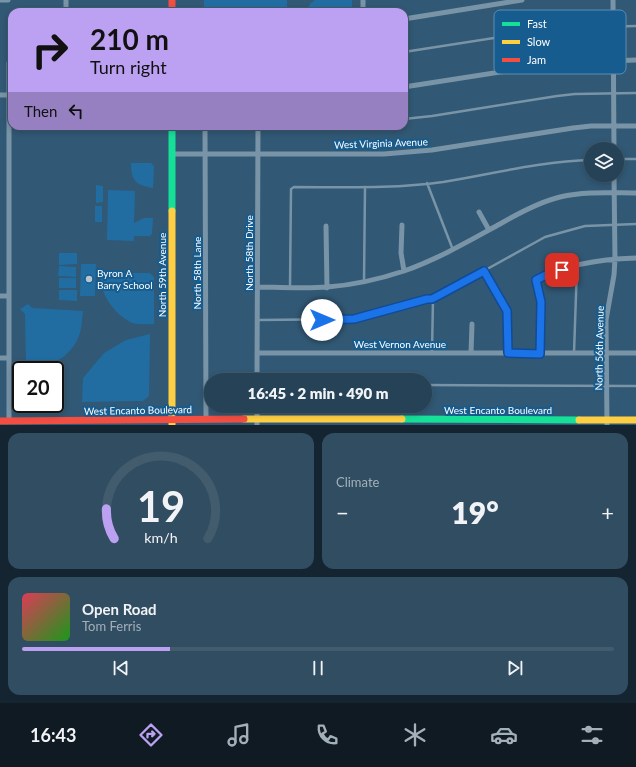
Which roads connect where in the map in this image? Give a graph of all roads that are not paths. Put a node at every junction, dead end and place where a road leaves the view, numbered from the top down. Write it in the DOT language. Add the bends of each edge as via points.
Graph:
graph roads {
  1 [pos="0,0"];
  2 [pos="8,0"];
  3 [pos="522,0"];
  4 [pos="408,18"];
  5 [pos="494,38"];
  6 [pos="408,51"];
  7 [pos="494,73"];
  8 [pos="613,74"];
  9 [pos="408,86"];
  10 [pos="613,93"];
  11 [pos="636,93"];
  12 [pos="408,119"];
  13 [pos="614,126"];
  14 [pos="636,126"];
  15 [pos="10,130"];
  16 [pos="172,130"];
  17 [pos="205,130"];
  18 [pos="258,130"];
  19 [pos="614,142"];
  20 [pos="172,154"];
  21 [pos="205,154"];
  22 [pos="258,154"];
  23 [pos="624,159"];
  24 [pos="636,159"];
  25 [pos="584,160"];
  26 [pos="614,182"];
  27 [pos="427,184"];
  28 [pos="365,187"];
  29 [pos="614,193"];
  30 [pos="636,193"];
  31 [pos="479,212"];
  32 [pos="614,224"];
  33 [pos="636,224"];
  34 [pos="326,226"];
  35 [pos="402,226"];
  36 [pos="489,230"];
  37 [pos="453,250"];
  38 [pos="636,258"];
  39 [pos="615,259"];
  40 [pos="577,266"];
  41 [pos="404,271"];
  42 [pos="484,271"];
  43 [pos="364,282"];
  44 [pos="258,287"];
  45 [pos="290,288"];
  46 [pos="327,288"];
  47 [pos="0,296"];
  48 [pos="9,296"];
  49 [pos="432,299"];
  50 [pos="258,320"];
  51 [pos="472,324"];
  52 [pos="258,353"];
  53 [pos="432,353"];
  54 [pos="471,353"];
  55 [pos="508,353"];
  56 [pos="607,353"];
  57 [pos="636,353"];
  58 [pos="540,354"];
  59 [pos="574,354"];
  60 [pos="0,358"];
  61 [pos="9,358"];
  62 [pos="257,373"];
  63 [pos="432,385"];
  64 [pos="607,386"];
  65 [pos="636,386"];
  66 [pos="206,419"];
  67 [pos="636,420"];
  68 [pos="0,421"];
  69 [pos="9,421"];
  70 [pos="172,422"];
  71 [pos="220,422"];
  72 [pos="257,422"];
  73 [pos="607,423"];
  1 -- 2 [label="street"];
  3 -- 4 [label="street"];
  5 -- 6 [label="lane"];
  7 -- 9 [label="street"];
  8 -- 10 [label="street"];
  10 -- 11 [label="lane"];
  10 -- 12 [label="lane" via="557,96"];
  10 -- 13 [label="street"];
  13 -- 14 [label="street, West Virginia Avenue"];
  13 -- 19 [label="street"];
  13 -- 22 [label="street, West Virginia Avenue" via="554,130 432,150 384,154"];
  15 -- 48 [label="street"];
  16 -- 20 [label="street, North 59th Avenue"];
  17 -- 21 [label="street, North 58th Lane"];
  18 -- 22 [label="street, North 58th Drive"];
  20 -- 21 [label="street, West Virginia Avenue"];
  20 -- 70 [label="street, North 59th Avenue"];
  21 -- 22 [label="street, West Virginia Avenue"];
  21 -- 66 [label="street, North 58th Lane"];
  22 -- 44 [label="street, North 58th Drive"];
  23 -- 24 [label="lane"];
  25 -- 27 [label="lane"];
  26 -- 29 [label="street, North 56th Avenue"];
  27 -- 28 [label="lane"];
  27 -- 37 [label="lane"];
  28 -- 43 [label="lane"];
  28 -- 45 [label="lane" via="290,189"];
  29 -- 30 [label="street"];
  29 -- 32 [label="street, North 56th Avenue"];
  29 -- 36 [label="street" via="581,193 550,200 527,209"];
  31 -- 36 [label="street"];
  32 -- 33 [label="lane"];
  32 -- 39 [label="street, North 56th Avenue"];
  32 -- 42 [label="lane" via="585,226 545,237"];
  34 -- 46 [label="street"];
  35 -- 41 [label="street" via="401,253"];
  36 -- 37 [label="street"];
  37 -- 41 [label="street"];
  38 -- 39 [label="street"];
  39 -- 40 [label="street"];
  39 -- 56 [label="street, North 56th Avenue" via="606,320"];
  40 -- 58 [label="street" via="536,280 541,302"];
  40 -- 59 [label="lane"];
  41 -- 43 [label="street"];
  42 -- 49 [label="lane"];
  42 -- 55 [label="lane" via="507,311"];
  43 -- 46 [label="street"];
  44 -- 45 [label="street"];
  44 -- 50 [label="street, North 58th Drive"];
  45 -- 46 [label="street"];
  47 -- 48 [label="street"];
  48 -- 61 [label="street"];
  49 -- 50 [label="lane" via="354,319"];
  49 -- 53 [label="lane"];
  50 -- 52 [label="street, North 58th Drive"];
  51 -- 54 [label="street"];
  52 -- 53 [label="street, West Vernon Avenue"];
  52 -- 62 [label="street, North 58th Drive"];
  53 -- 54 [label="street, West Vernon Avenue"];
  54 -- 55 [label="street, West Vernon Avenue"];
  55 -- 58 [label="street, West Vernon Avenue"];
  56 -- 57 [label="street, West Vernon Avenue"];
  56 -- 59 [label="street, West Vernon Avenue"];
  56 -- 64 [label="street, North 56th Avenue"];
  58 -- 59 [label="street, West Vernon Avenue"];
  60 -- 61 [label="street"];
  61 -- 69 [label="street"];
  63 -- 64 [label="lane"];
  64 -- 65 [label="lane"];
  64 -- 73 [label="street, North 56th Avenue"];
  66 -- 70 [label="street, West Encanto Boulevard"];
  66 -- 71 [label="street, West Encanto Boulevard"];
  67 -- 73 [label="street, West Encanto Boulevard"];
  68 -- 69 [label="street, West Encanto Boulevard"];
  69 -- 70 [label="street, West Encanto Boulevard"];
  71 -- 72 [label="street, West Encanto Boulevard"];
  72 -- 73 [label="street, West Encanto Boulevard"];
}
